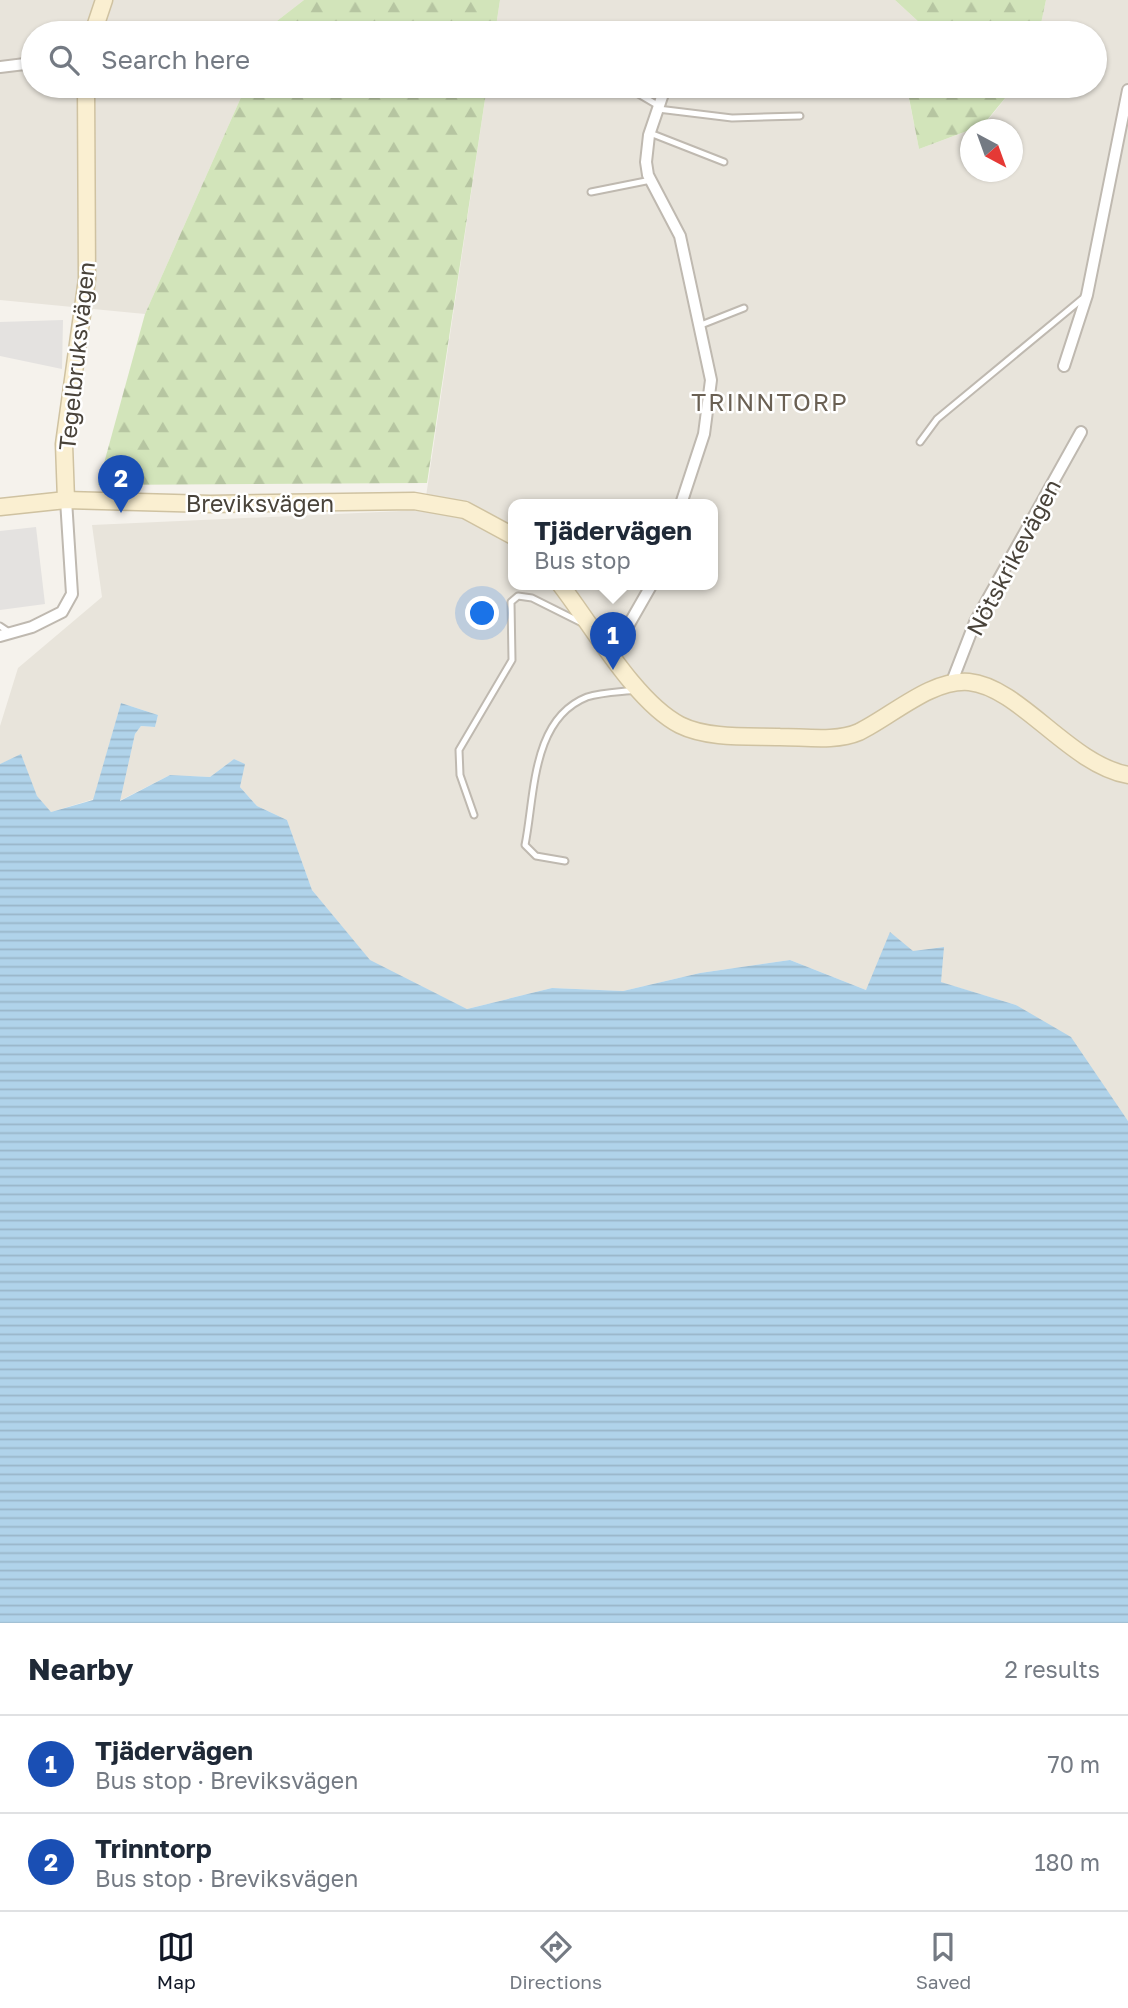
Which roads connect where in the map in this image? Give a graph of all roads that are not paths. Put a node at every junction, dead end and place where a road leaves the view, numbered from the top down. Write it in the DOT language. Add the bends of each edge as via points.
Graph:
graph roads {
  1 [pos="104,0"];
  2 [pos="97,21"];
  3 [pos="21,65"];
  4 [pos="0,67"];
  5 [pos="1128,90"];
  6 [pos="86,98"];
  7 [pos="661,99"];
  8 [pos="800,116"];
  9 [pos="650,133"];
  10 [pos="724,162"];
  11 [pos="651,180"];
  12 [pos="591,192"];
  13 [pos="1087,295"];
  14 [pos="744,308"];
  15 [pos="701,325"];
  16 [pos="1064,366"];
  17 [pos="1081,432"];
  18 [pos="920,442"];
  19 [pos="683,499"];
  20 [pos="66,500"];
  21 [pos="0,507"];
  22 [pos="508,533"];
  23 [pos="565,590"];
  24 [pos="649,590"];
  25 [pos="0,626"];
  26 [pos="594,629"];
  27 [pos="6,635"];
  28 [pos="612,654"];
  29 [pos="951,684"];
  30 [pos="639,690"];
  31 [pos="1128,775"];
  32 [pos="474,814"];
  33 [pos="565,861"];
  1 -- 2 [label="main road"];
  3 -- 4 [label="street"];
  5 -- 13 [label="street"];
  6 -- 20 [label="main road, Tegelbruksvägen" via="87,279 64,444"];
  7 -- 8 [label="lane" via="732,118"];
  7 -- 9 [label="street"];
  9 -- 10 [label="lane"];
  9 -- 11 [label="street" via="646,162"];
  11 -- 12 [label="lane"];
  11 -- 15 [label="street" via="680,236"];
  13 -- 16 [label="street"];
  13 -- 18 [label="lane" via="937,419"];
  14 -- 15 [label="lane"];
  15 -- 19 [label="street" via="711,380 710,404"];
  17 -- 29 [label="street, Nötskrikevägen" via="975,622"];
  20 -- 21 [label="main road, Breviksvägen"];
  20 -- 22 [label="main road, Breviksvägen" via="210,504 414,501 465,510"];
  20 -- 27 [label="street" via="72,594 62,612"];
  23 -- 26 [label="main road"];
  24 -- 28 [label="street"];
  25 -- 27 [label="lane"];
  26 -- 28 [label="main road"];
  26 -- 32 [label="lane" via="532,598 518,596 511,602 512,660 460,750 460,775"];
  28 -- 30 [label="main road"];
  29 -- 30 [label="main road" via="855,733 831,737 698,732 664,715"];
  29 -- 31 [label="main road" via="971,682 994,690 1096,764"];
  30 -- 33 [label="lane" via="589,696 561,714 539,757 525,845 536,856"];
}
